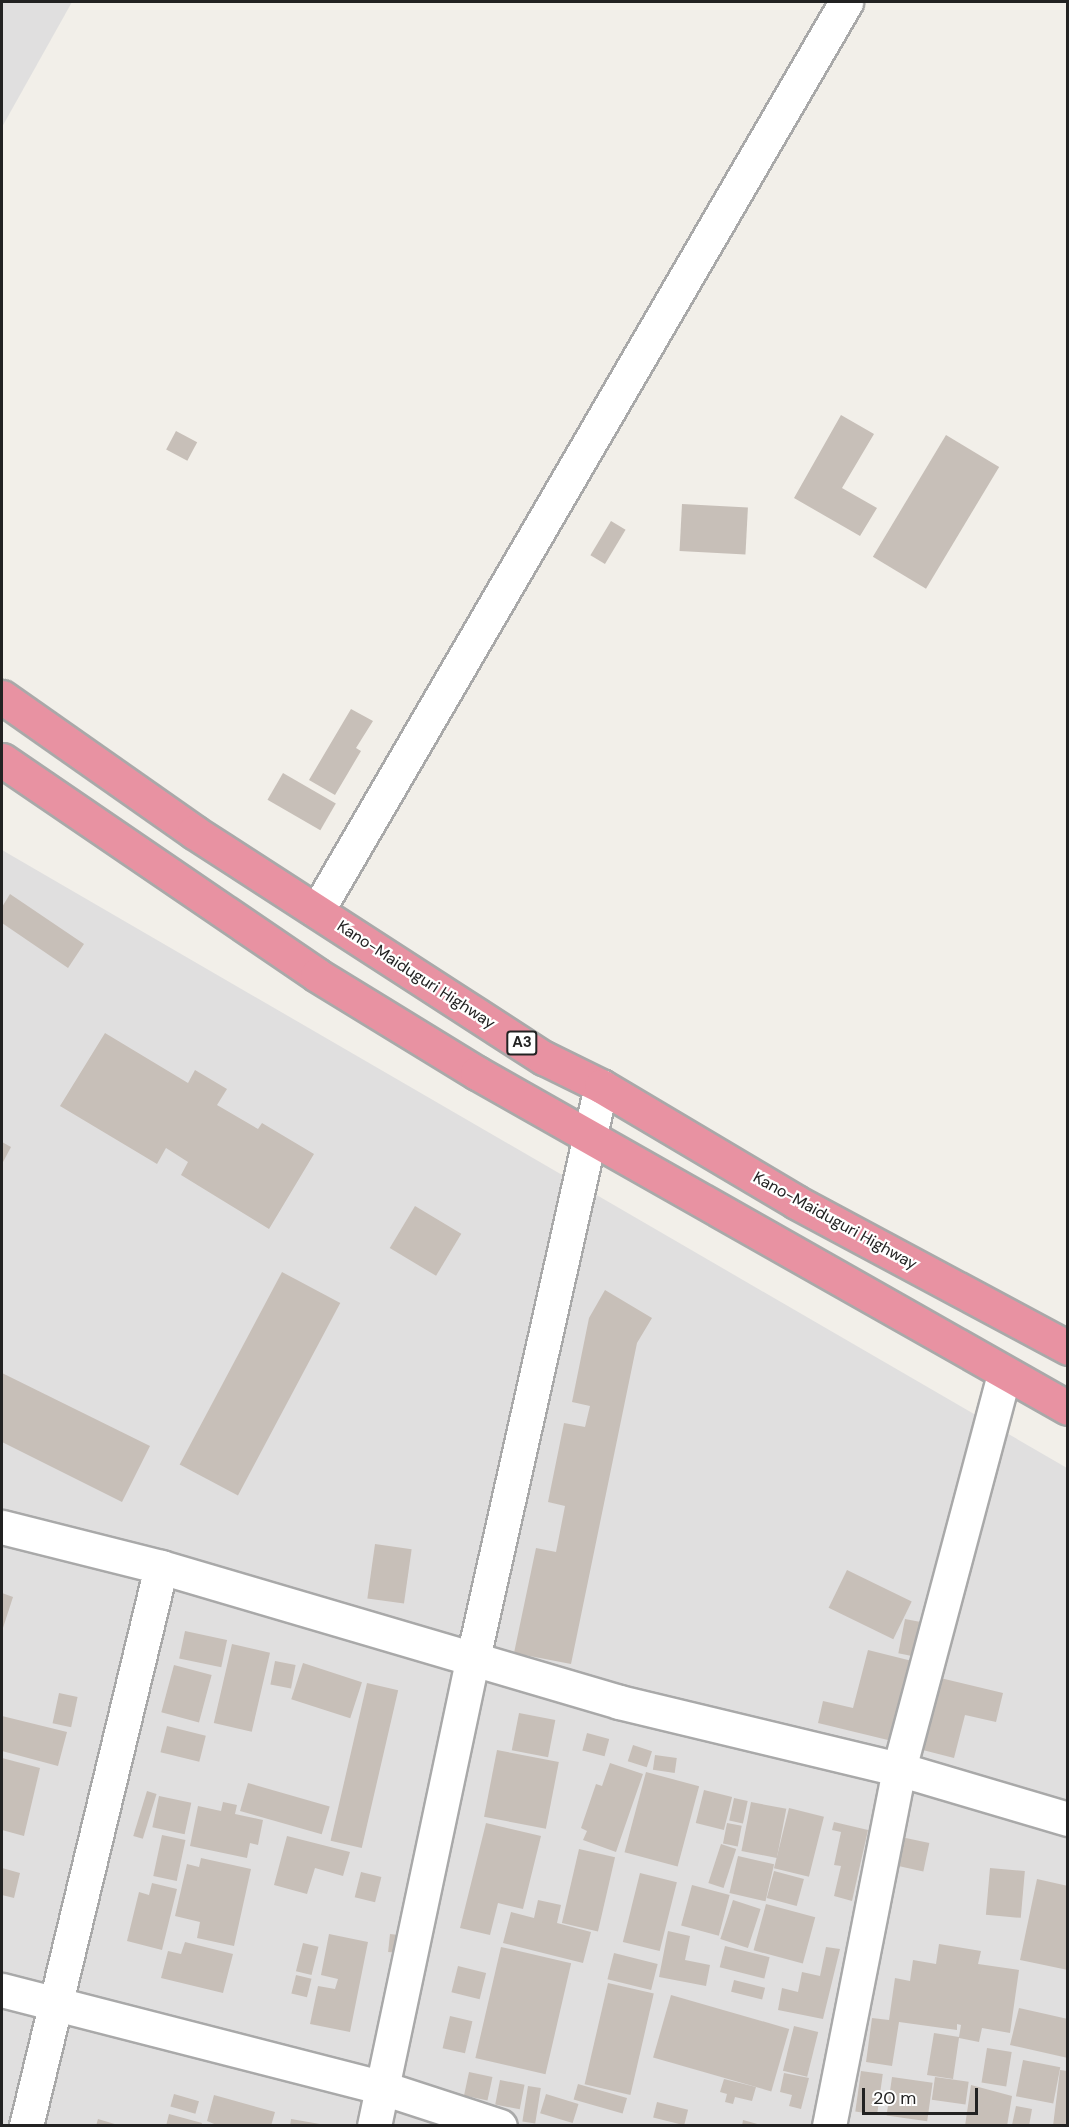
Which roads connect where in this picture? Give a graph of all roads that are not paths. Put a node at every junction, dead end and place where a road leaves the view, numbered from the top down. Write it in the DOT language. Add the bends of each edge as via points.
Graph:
graph roads {
  1 [pos="846,2"];
  2 [pos="2,697"];
  3 [pos="2,760"];
  4 [pos="317,911"];
  5 [pos="601,1086"];
  6 [pos="588,1139"];
  7 [pos="1068,1348"];
  8 [pos="1004,1375"];
  9 [pos="1068,1408"];
  10 [pos="2,1527"];
  11 [pos="161,1567"];
  12 [pos="473,1658"];
  13 [pos="899,1769"];
  14 [pos="1068,1819"];
  15 [pos="2,1990"];
  16 [pos="56,2006"];
  17 [pos="381,2087"];
  18 [pos="26,2126"];
  19 [pos="374,2126"];
  20 [pos="500,2126"];
  21 [pos="829,2126"];
  1 -- 4 [label="street"];
  2 -- 4 [label="highway, Kano-Maiduguri Highway / A3" via="194,832"];
  3 -- 6 [label="highway" via="317,975"];
  4 -- 5 [label="highway, Kano-Maiduguri Highway / A3" via="544,1058"];
  5 -- 6 [label="street"];
  5 -- 7 [label="highway, Kano-Maiduguri Highway / A3" via="796,1202"];
  6 -- 8 [label="highway"];
  6 -- 12 [label="street"];
  8 -- 9 [label="highway"];
  8 -- 13 [label="street"];
  10 -- 11 [label="street"];
  11 -- 12 [label="street"];
  11 -- 16 [label="street"];
  12 -- 13 [label="street" via="619,1702"];
  12 -- 17 [label="street"];
  13 -- 14 [label="street"];
  13 -- 21 [label="street"];
  15 -- 16 [label="street"];
  16 -- 17 [label="street"];
  16 -- 18 [label="street"];
  17 -- 19 [label="street"];
  17 -- 20 [label="street"];
}
